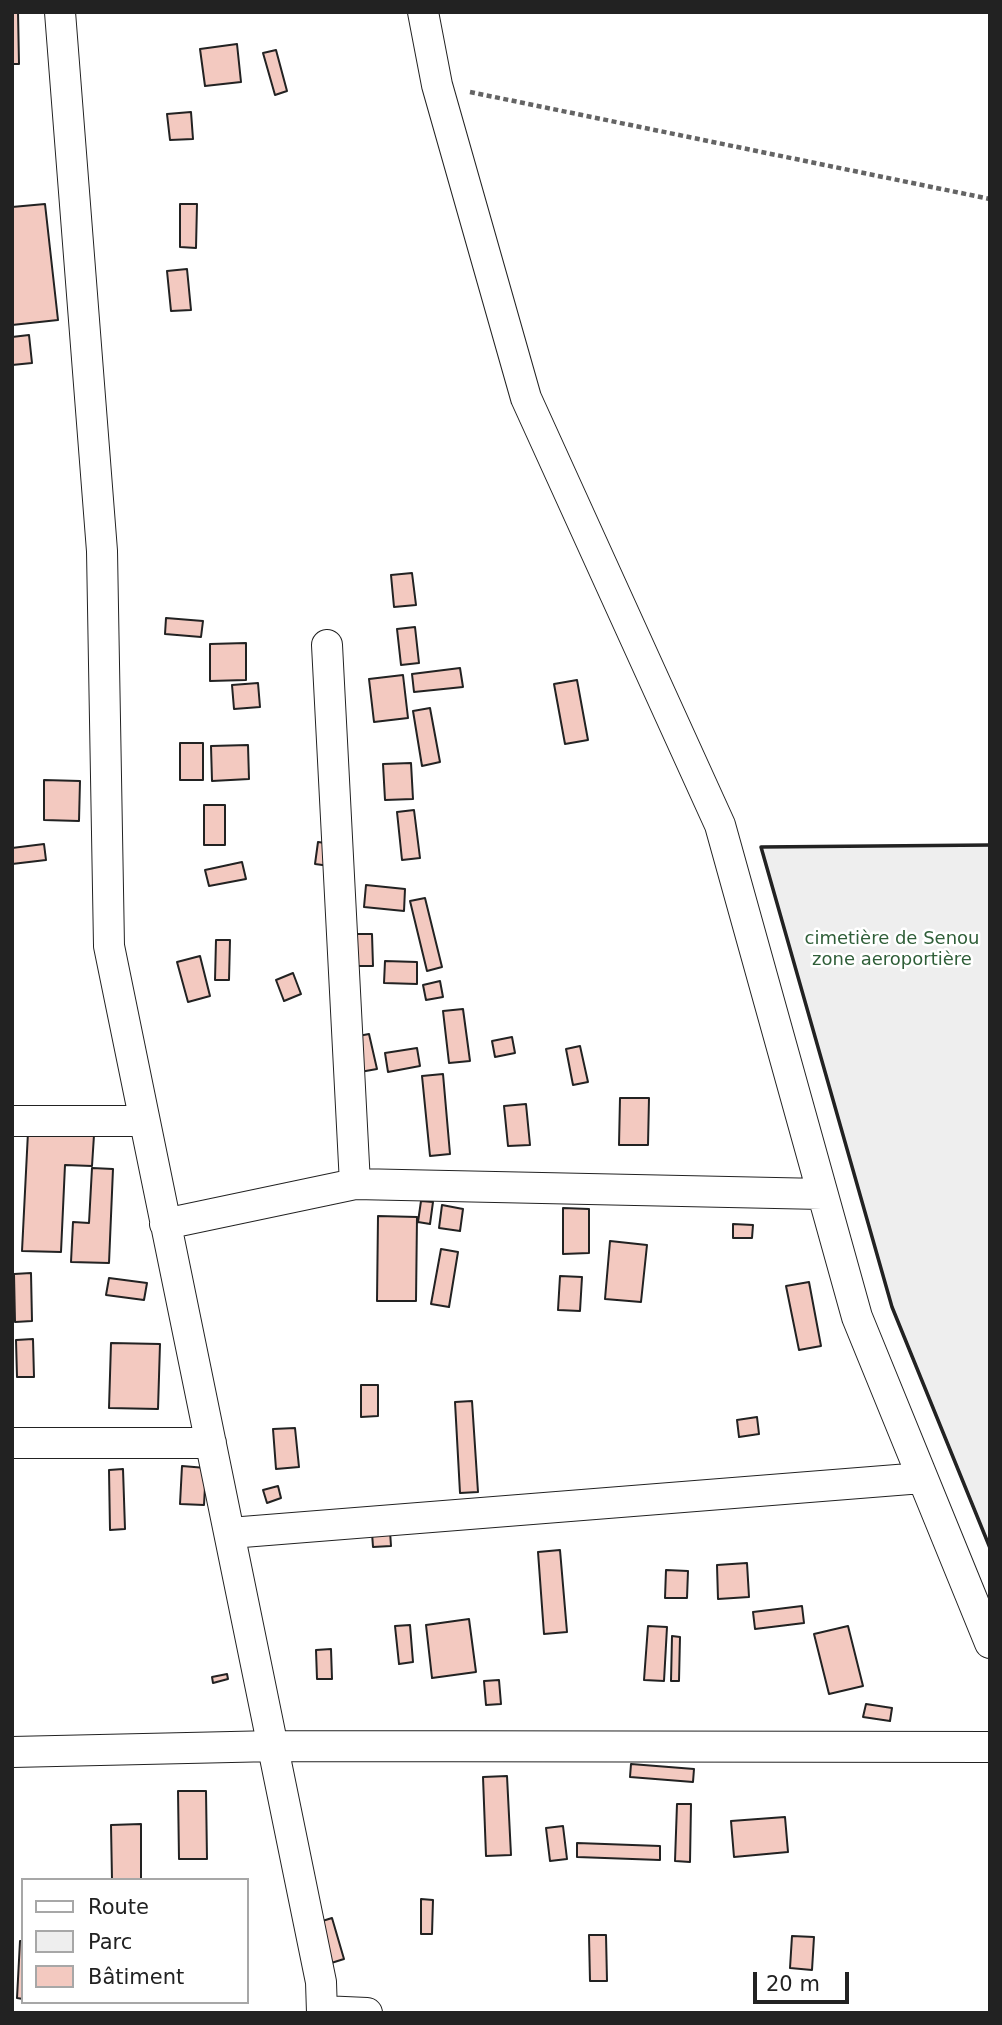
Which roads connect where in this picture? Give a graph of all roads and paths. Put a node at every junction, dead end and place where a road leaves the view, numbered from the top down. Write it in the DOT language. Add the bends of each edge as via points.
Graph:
graph roads {
  1 [pos="60,12"];
  2 [pos="423,12"];
  3 [pos="437,85"];
  4 [pos="990,199"];
  5 [pos="327,645"];
  6 [pos="12,1121"];
  7 [pos="144,1121"];
  8 [pos="355,1184"];
  9 [pos="822,1194"];
  10 [pos="165,1224"];
  11 [pos="12,1443"];
  12 [pos="211,1443"];
  13 [pos="922,1478"];
  14 [pos="230,1533"];
  15 [pos="990,1643"];
  16 [pos="275,1746"];
  17 [pos="990,1747"];
  18 [pos="12,1752"];
  19 [pos="322,2012"];
  20 [pos="367,2013"];
  1 -- 7 [label="street" via="102,551 109,946"];
  2 -- 3 [label="street"];
  3 -- 4 [label="path"];
  3 -- 9 [label="street" via="526,398 720,825"];
  5 -- 8 [label="street"];
  6 -- 7 [label="street"];
  7 -- 10 [label="street"];
  8 -- 9 [label="street"];
  8 -- 10 [label="street"];
  9 -- 13 [label="street" via="857,1317"];
  10 -- 12 [label="street"];
  11 -- 12 [label="street"];
  12 -- 14 [label="street"];
  13 -- 14 [label="street"];
  13 -- 15 [label="street"];
  14 -- 16 [label="street"];
  16 -- 17 [label="street"];
  16 -- 18 [label="street"];
  16 -- 19 [label="street" via="321,1982"];
  19 -- 20 [label="street"];
}
